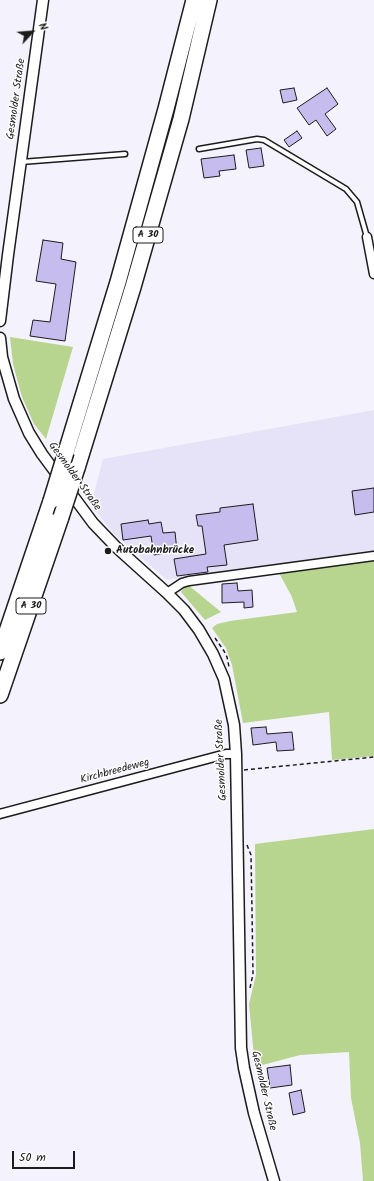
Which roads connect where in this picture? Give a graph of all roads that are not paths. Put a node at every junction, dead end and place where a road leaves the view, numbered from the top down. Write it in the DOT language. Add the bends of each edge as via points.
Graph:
graph roads {
  1 [pos="43,0"];
  2 [pos="194,0"];
  3 [pos="210,0"];
  4 [pos="199,148"];
  5 [pos="125,154"];
  6 [pos="21,162"];
  7 [pos="367,237"];
  8 [pos="374,274"];
  9 [pos="0,321"];
  10 [pos="0,338"];
  11 [pos="374,556"];
  12 [pos="167,592"];
  13 [pos="0,652"];
  14 [pos="0,695"];
  15 [pos="236,754"];
  16 [pos="0,814"];
  17 [pos="274,1181"];
  1 -- 6 [label="street, Gesmolder Straße"];
  2 -- 13 [label="highway, A 30, bridge" via="118,282 51,501"];
  3 -- 14 [label="highway, A 30, bridge" via="181,119 133,287 61,518"];
  4 -- 7 [label="lane" via="264,140 346,189 357,202"];
  5 -- 6 [label="lane"];
  6 -- 9 [label="street, Gesmolder Straße"];
  7 -- 8 [label="street"];
  10 -- 12 [label="street, Gesmolder Straße" via="2,357 14,399 29,433 42,454 92,523"];
  11 -- 12 [label="street" via="189,581"];
  12 -- 15 [label="street, Gesmolder Straße" via="199,630 220,670 230,700"];
  15 -- 16 [label="street, Kirchbreedeweg" via="226,754"];
  15 -- 17 [label="street, Gesmolder Straße" via="241,1048 254,1113"];
}
